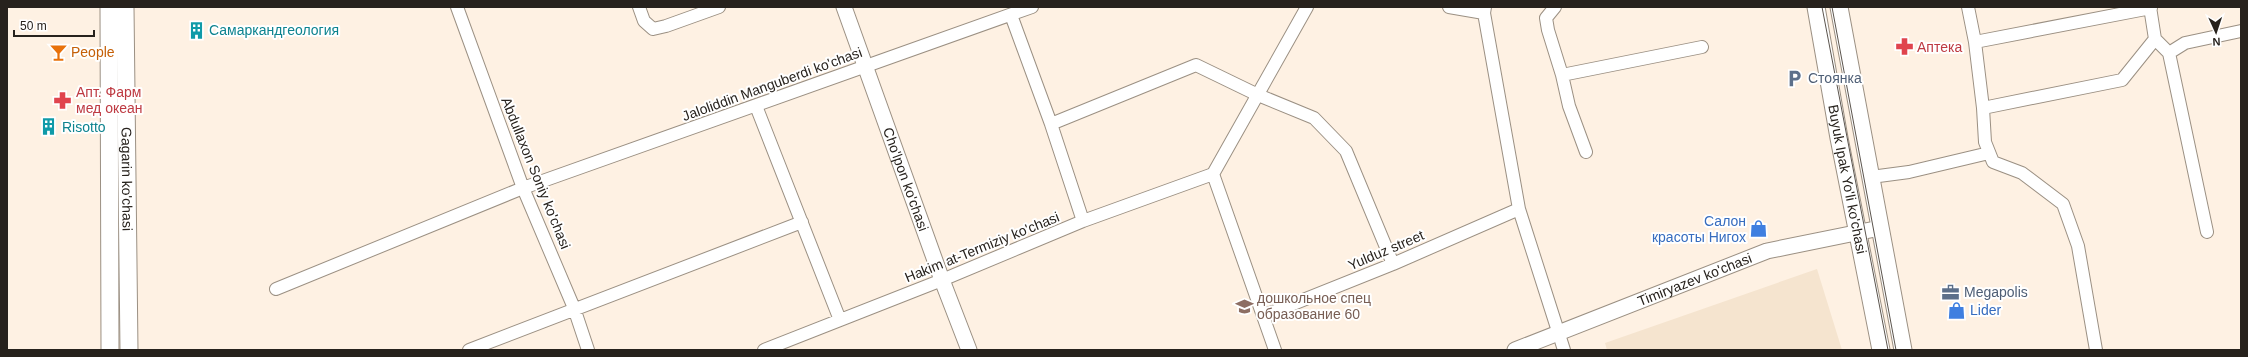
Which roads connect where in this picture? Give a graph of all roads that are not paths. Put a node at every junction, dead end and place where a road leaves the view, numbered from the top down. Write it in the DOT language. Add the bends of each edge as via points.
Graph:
graph roads {
  1 [pos="109,7"];
  2 [pos="126,7"];
  3 [pos="456,7"];
  4 [pos="639,7"];
  5 [pos="719,7"];
  6 [pos="844,7"];
  7 [pos="1032,7"];
  8 [pos="1307,7"];
  9 [pos="1450,7"];
  10 [pos="1555,7"];
  11 [pos="1816,7"];
  12 [pos="1839,7"];
  13 [pos="1968,7"];
  14 [pos="2150,7"];
  15 [pos="1484,10"];
  16 [pos="1011,15"];
  17 [pos="2241,31"];
  18 [pos="2155,39"];
  19 [pos="1975,42"];
  20 [pos="1702,47"];
  21 [pos="2169,53"];
  22 [pos="866,66"];
  23 [pos="1562,75"];
  24 [pos="1258,95"];
  25 [pos="756,106"];
  26 [pos="1983,108"];
  27 [pos="1051,124"];
  28 [pos="1586,152"];
  29 [pos="1989,153"];
  30 [pos="1212,174"];
  31 [pos="1871,177"];
  32 [pos="523,188"];
  33 [pos="1519,209"];
  34 [pos="1082,221"];
  35 [pos="802,222"];
  36 [pos="1880,228"];
  37 [pos="1859,232"];
  38 [pos="2207,232"];
  39 [pos="1393,264"];
  40 [pos="942,280"];
  41 [pos="276,289"];
  42 [pos="574,308"];
  43 [pos="1263,316"];
  44 [pos="840,320"];
  45 [pos="1558,333"];
  46 [pos="110,350"];
  47 [pos="129,350"];
  48 [pos="469,350"];
  49 [pos="588,350"];
  50 [pos="764,350"];
  51 [pos="969,350"];
  52 [pos="1276,350"];
  53 [pos="1515,350"];
  54 [pos="1564,350"];
  55 [pos="1881,350"];
  56 [pos="1903,350"];
  57 [pos="2096,350"];
  1 -- 46 [label="main road, Gagarin ko'chasi"];
  2 -- 47 [label="main road, Gagarin ko'chasi"];
  3 -- 32 [label="street, Abdullaxon Soniy ko'chasi"];
  4 -- 5 [label="street" via="644,21 653,29"];
  6 -- 22 [label="street, Cho'lpon ko'chasi"];
  7 -- 16 [label="street, Jaloliddin Manguberdi ko'chasi"];
  8 -- 24 [label="street"];
  9 -- 15 [label="street"];
  10 -- 23 [label="street" via="1546,18"];
  11 -- 37 [label="main road, Buyuk Ipak Yo'li ko'chasi"];
  12 -- 31 [label="main road, Buyuk Ipak Yo'li ko'chasi"];
  13 -- 19 [label="street"];
  14 -- 18 [label="street"];
  14 -- 19 [label="street"];
  15 -- 33 [label="street"];
  16 -- 22 [label="street, Jaloliddin Manguberdi ko'chasi"];
  16 -- 27 [label="street"];
  17 -- 21 [label="street" via="2185,43"];
  18 -- 21 [label="street"];
  18 -- 26 [label="street" via="2122,80"];
  19 -- 26 [label="street"];
  20 -- 23 [label="street"];
  21 -- 38 [label="street"];
  22 -- 25 [label="street, Jaloliddin Manguberdi ko'chasi"];
  22 -- 40 [label="street, Cho'lpon ko'chasi"];
  23 -- 28 [label="street" via="1569,106"];
  24 -- 27 [label="street" via="1196,65"];
  24 -- 30 [label="street"];
  24 -- 39 [label="street" via="1314,118 1346,151"];
  25 -- 32 [label="street, Jaloliddin Manguberdi ko'chasi"];
  25 -- 35 [label="street"];
  26 -- 29 [label="street" via="1985,142"];
  27 -- 34 [label="street"];
  29 -- 31 [label="street" via="1909,172"];
  29 -- 57 [label="street" via="1993,162 2022,173 2063,204 2078,246"];
  30 -- 34 [label="street, Hakim at-Termiziy ko'chasi"];
  30 -- 43 [label="street"];
  31 -- 36 [label="main road, Buyuk Ipak Yo'li ko'chasi"];
  32 -- 41 [label="street, Jaloliddin Manguberdi ko'chasi"];
  32 -- 42 [label="street, Abdullaxon Soniy ko'chasi"];
  33 -- 39 [label="street, Yulduz street"];
  33 -- 45 [label="street"];
  34 -- 40 [label="street, Hakim at-Termiziy ko'chasi"];
  35 -- 42 [label="street"];
  35 -- 44 [label="street"];
  36 -- 37 [label="street, Timiryazev ko'chasi"];
  36 -- 56 [label="main road, Buyuk Ipak Yo'li ko'chasi"];
  37 -- 45 [label="street, Timiryazev ko'chasi" via="1767,251"];
  37 -- 55 [label="main road, Buyuk Ipak Yo'li ko'chasi"];
  39 -- 43 [label="street, Yulduz street"];
  40 -- 44 [label="street, Hakim at-Termiziy ko'chasi"];
  40 -- 51 [label="street, Cho'lpon ko'chasi"];
  42 -- 48 [label="street"];
  42 -- 49 [label="street, Abdullaxon Soniy ko'chasi"];
  43 -- 52 [label="street"];
  44 -- 50 [label="street, Hakim at-Termiziy ko'chasi"];
  45 -- 53 [label="street, Timiryazev ko'chasi"];
  45 -- 54 [label="street"];
}
